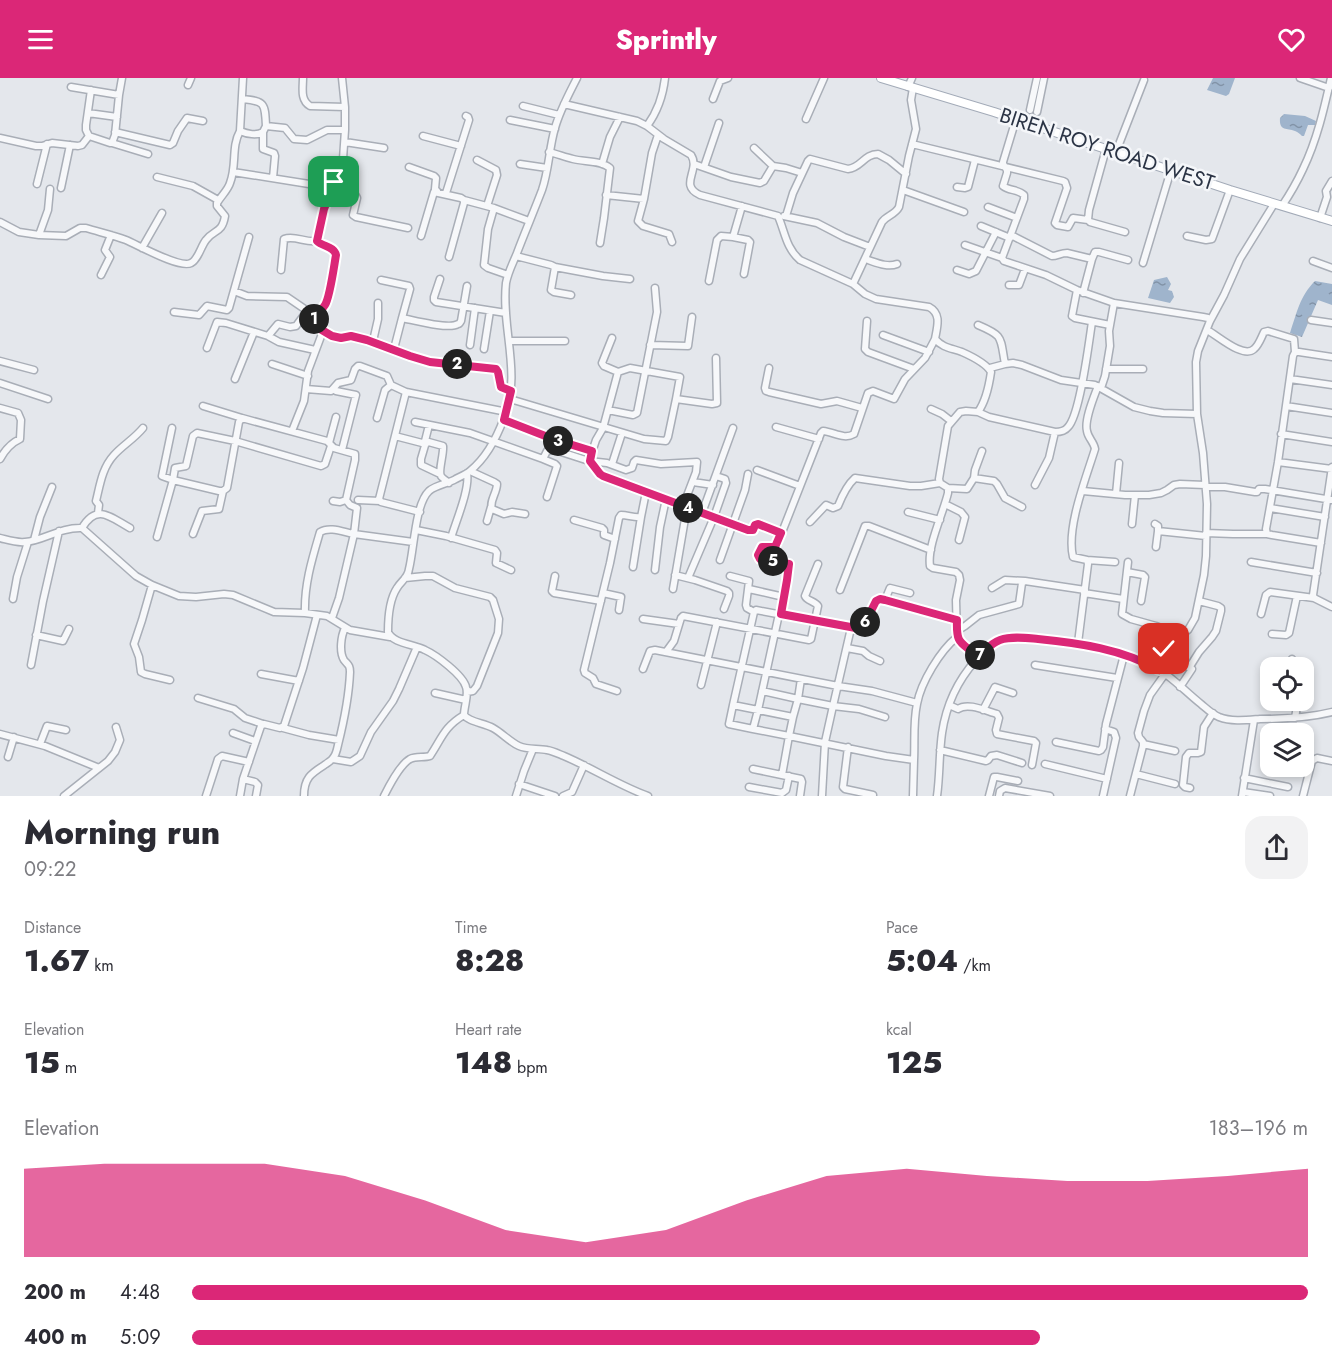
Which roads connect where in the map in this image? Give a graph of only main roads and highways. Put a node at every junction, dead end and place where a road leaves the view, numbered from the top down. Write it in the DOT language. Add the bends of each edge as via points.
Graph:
graph roads {
  1 [pos="881,78"];
  2 [pos="1332,221"];
  1 -- 2 [label="main road, BIREN ROY ROAD WEST" via="1016,119 1032,117 1116,152"];
}
